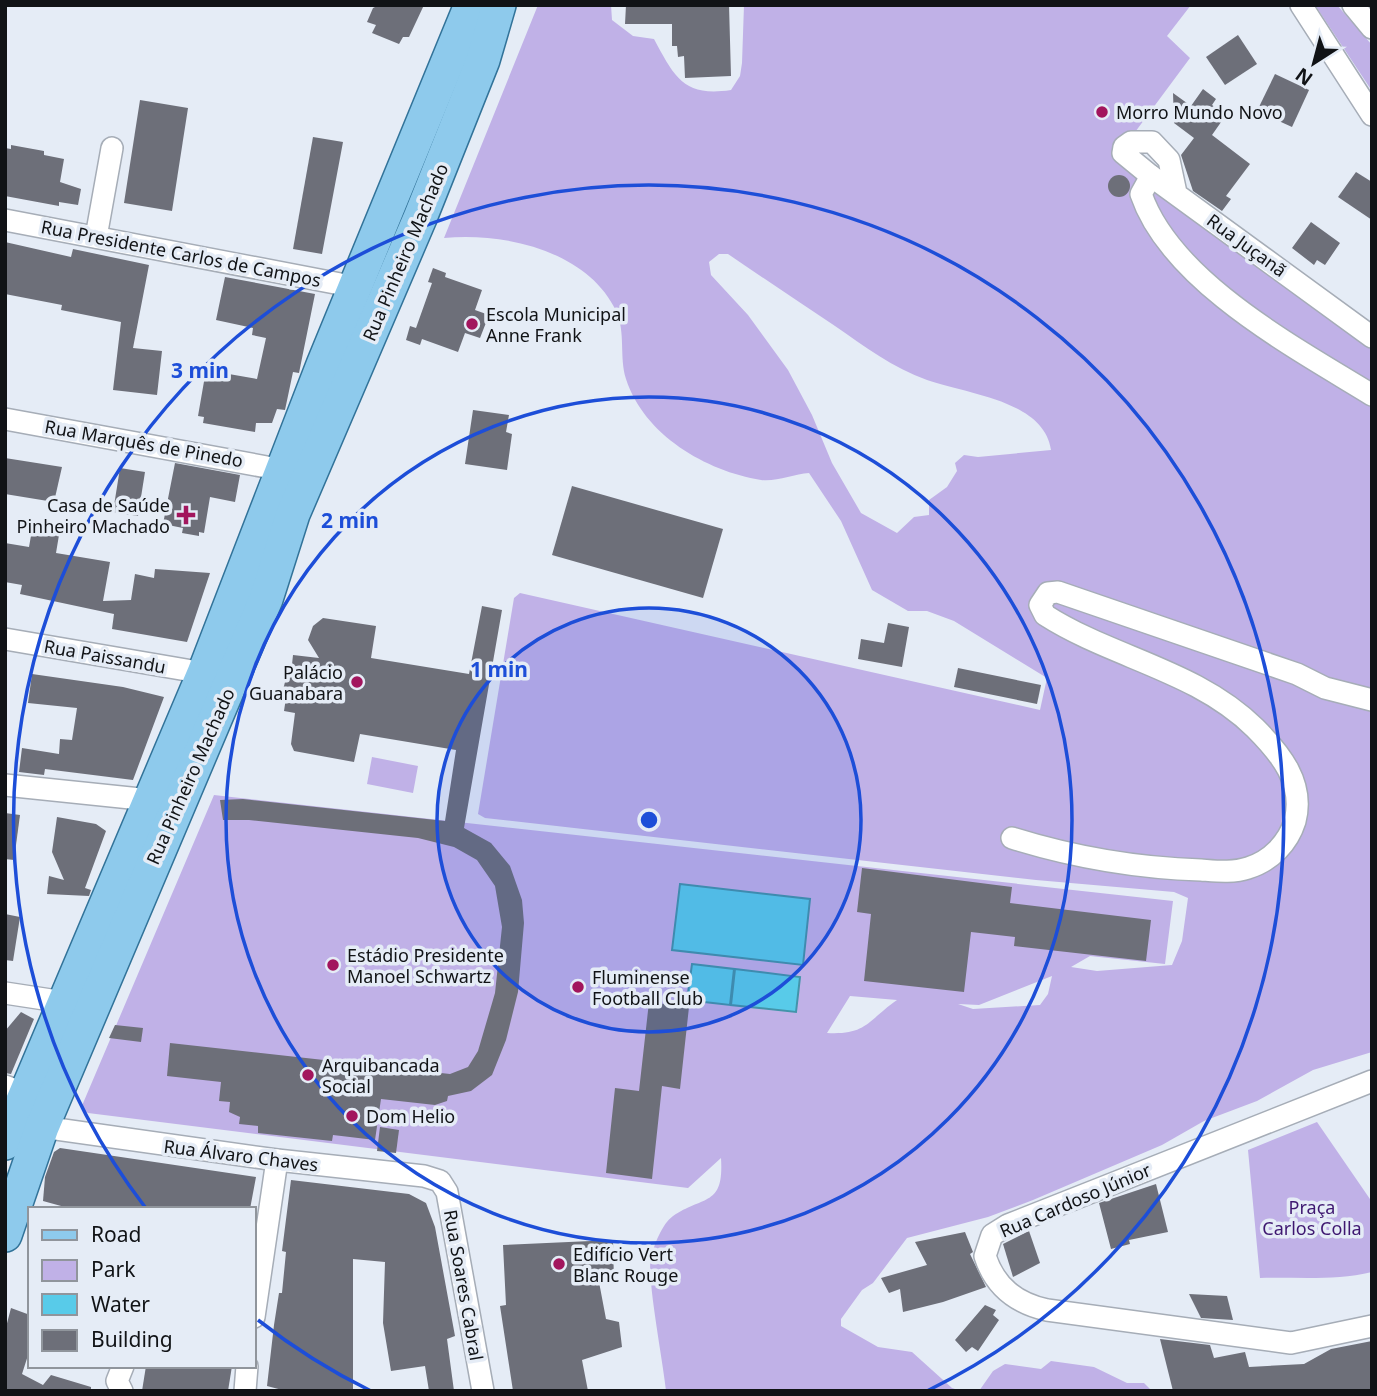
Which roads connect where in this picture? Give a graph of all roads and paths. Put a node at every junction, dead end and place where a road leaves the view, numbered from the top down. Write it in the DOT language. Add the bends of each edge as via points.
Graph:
graph roads {
  1 [pos="471,5"];
  2 [pos="499,5"];
  3 [pos="1301,5"];
  4 [pos="1353,5"];
  5 [pos="1372,28"];
  6 [pos="1372,115"];
  7 [pos="112,148"];
  8 [pos="1152,176"];
  9 [pos="1176,193"];
  10 [pos="5,220"];
  11 [pos="96,237"];
  12 [pos="356,287"];
  13 [pos="1372,337"];
  14 [pos="1372,395"];
  15 [pos="5,419"];
  16 [pos="283,470"];
  17 [pos="5,639"];
  18 [pos="204,673"];
  19 [pos="1372,700"];
  20 [pos="5,785"];
  21 [pos="162,806"];
  22 [pos="1012,838"];
  23 [pos="5,993"];
  24 [pos="5,1007"];
  25 [pos="61,1009"];
  26 [pos="1372,1081"];
  27 [pos="16,1090"];
  28 [pos="42,1127"];
  29 [pos="5,1143"];
  30 [pos="277,1160"];
  31 [pos="440,1181"];
  32 [pos="5,1235"];
  33 [pos="256,1303"];
  34 [pos="1372,1326"];
  35 [pos="121,1368"];
  36 [pos="247,1368"];
  37 [pos="122,1391"];
  38 [pos="245,1391"];
  39 [pos="483,1391"];
  1 -- 12 [label="main road, Rua Pinheiro Machado"];
  2 -- 21 [label="main road, Rua Pinheiro Machado" via="483,60 293,514 250,637"];
  3 -- 6 [label="street"];
  4 -- 5 [label="street"];
  7 -- 11 [label="street"];
  8 -- 9 [label="street, Rua Juçanã"];
  8 -- 9 [label="street, Rua Juçanã" via="1123,153 1124,147 1131,142 1152,142 1169,160"];
  8 -- 14 [label="street" via="1141,194 1143,201 1158,232 1186,263 1231,304"];
  9 -- 13 [label="street, Rua Juçanã"];
  10 -- 11 [label="street, Rua Presidente Carlos de Campos"];
  11 -- 12 [label="street, Rua Presidente Carlos de Campos"];
  12 -- 16 [label="main road, Rua Pinheiro Machado"];
  15 -- 16 [label="street, Rua Marquês de Pinedo"];
  16 -- 18 [label="main road, Rua Pinheiro Machado"];
  17 -- 18 [label="street, Rua Paissandu"];
  18 -- 21 [label="main road, Rua Pinheiro Machado"];
  19 -- 22 [label="street" via="1325,688 1297,674 1058,592 1048,593 1040,606 1045,615 1195,684 1243,718 1290,771 1297,806 1292,829 1279,849 1261,863 1239,870 1150,869"];
  20 -- 21 [label="street"];
  21 -- 25 [label="main road, Rua Pinheiro Machado"];
  21 -- 28 [label="main road, Rua Pinheiro Machado"];
  23 -- 25 [label="street"];
  24 -- 25 [label="street"];
  25 -- 27 [label="main road, Rua Pinheiro Machado"];
  26 -- 34 [label="street, Rua Cardoso Júnior" via="998,1229 985,1256 1008,1293 1047,1310 1291,1343"];
  27 -- 29 [label="main road, Rua Pinheiro Machado"];
  28 -- 30 [label="street, Rua Álvaro Chaves"];
  28 -- 32 [label="main road, Rua Pinheiro Machado"];
  30 -- 31 [label="street, Rua Álvaro Chaves"];
  30 -- 33 [label="street"];
  31 -- 39 [label="street, Rua Soares Cabral" via="447,1192"];
  35 -- 37 [label="street" via="117,1381"];
  36 -- 38 [label="street"];
}
